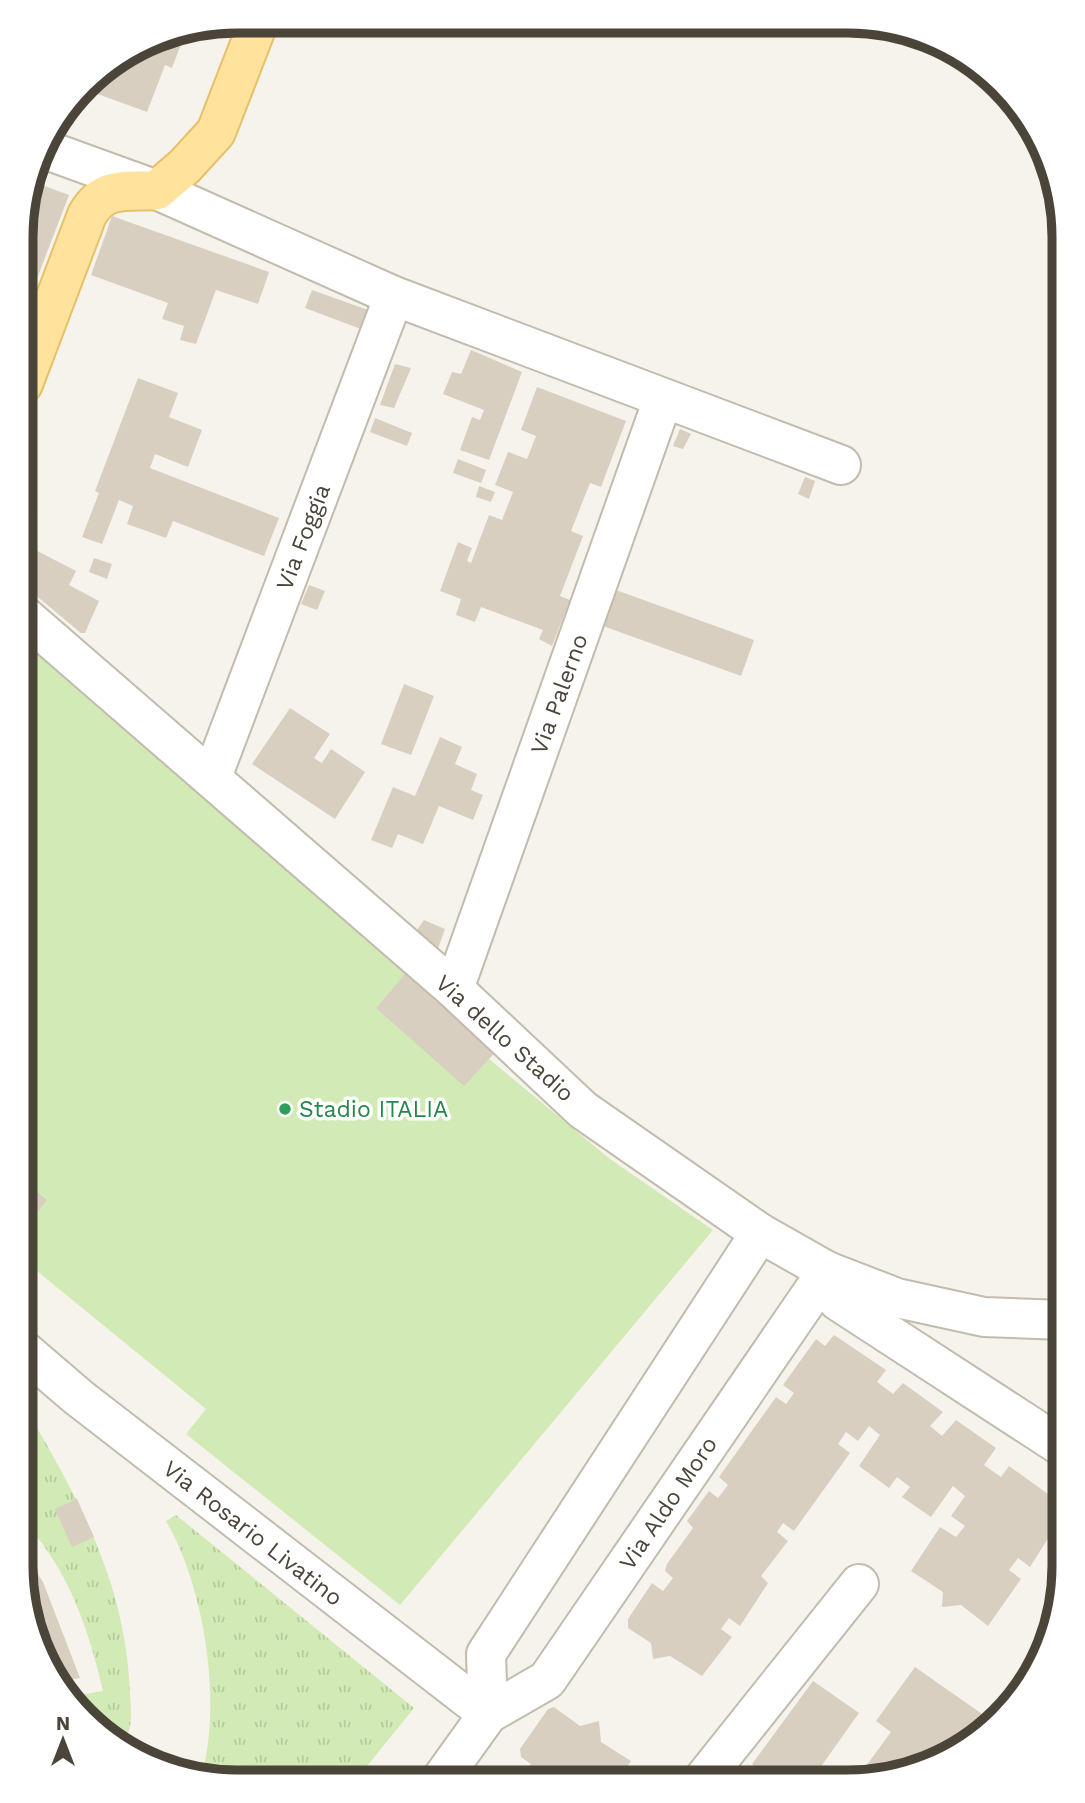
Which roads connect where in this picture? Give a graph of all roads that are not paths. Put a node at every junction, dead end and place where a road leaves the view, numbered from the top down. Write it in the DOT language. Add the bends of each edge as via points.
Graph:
graph roads {
  1 [pos="255,34"];
  2 [pos="52,152"];
  3 [pos="157,190"];
  4 [pos="394,296"];
  5 [pos="33,352"];
  6 [pos="663,398"];
  7 [pos="841,465"];
  8 [pos="33,623"];
  9 [pos="212,778"];
  10 [pos="454,989"];
  11 [pos="760,1233"];
  12 [pos="827,1271"];
  13 [pos="1051,1320"];
  14 [pos="33,1358"];
  15 [pos="1051,1440"];
  16 [pos="859,1584"];
  17 [pos="488,1714"];
  18 [pos="448,1770"];
  19 [pos="711,1770"];
  1 -- 3 [label="main road" via="216,132"];
  2 -- 3 [label="street"];
  3 -- 4 [label="street"];
  3 -- 5 [label="main road" via="112,191 96,199"];
  4 -- 6 [label="street"];
  4 -- 9 [label="street, Via Foggia"];
  6 -- 7 [label="street"];
  6 -- 10 [label="street, Via Palerno"];
  8 -- 9 [label="street, Via dello Stadio"];
  9 -- 10 [label="street, Via dello Stadio"];
  10 -- 11 [label="street, Via dello Stadio" via="583,1110"];
  11 -- 12 [label="street, Via dello Stadio"];
  11 -- 17 [label="street" via="486,1654"];
  12 -- 13 [label="street, Via dello Stadio" via="897,1298 984,1317"];
  12 -- 15 [label="street" via="838,1301"];
  12 -- 17 [label="street, Via Aldo Moro" via="547,1679"];
  14 -- 17 [label="street, Via Rosario Livatino"];
  16 -- 19 [label="street"];
  17 -- 18 [label="street, Via Aldo Moro"];
}
